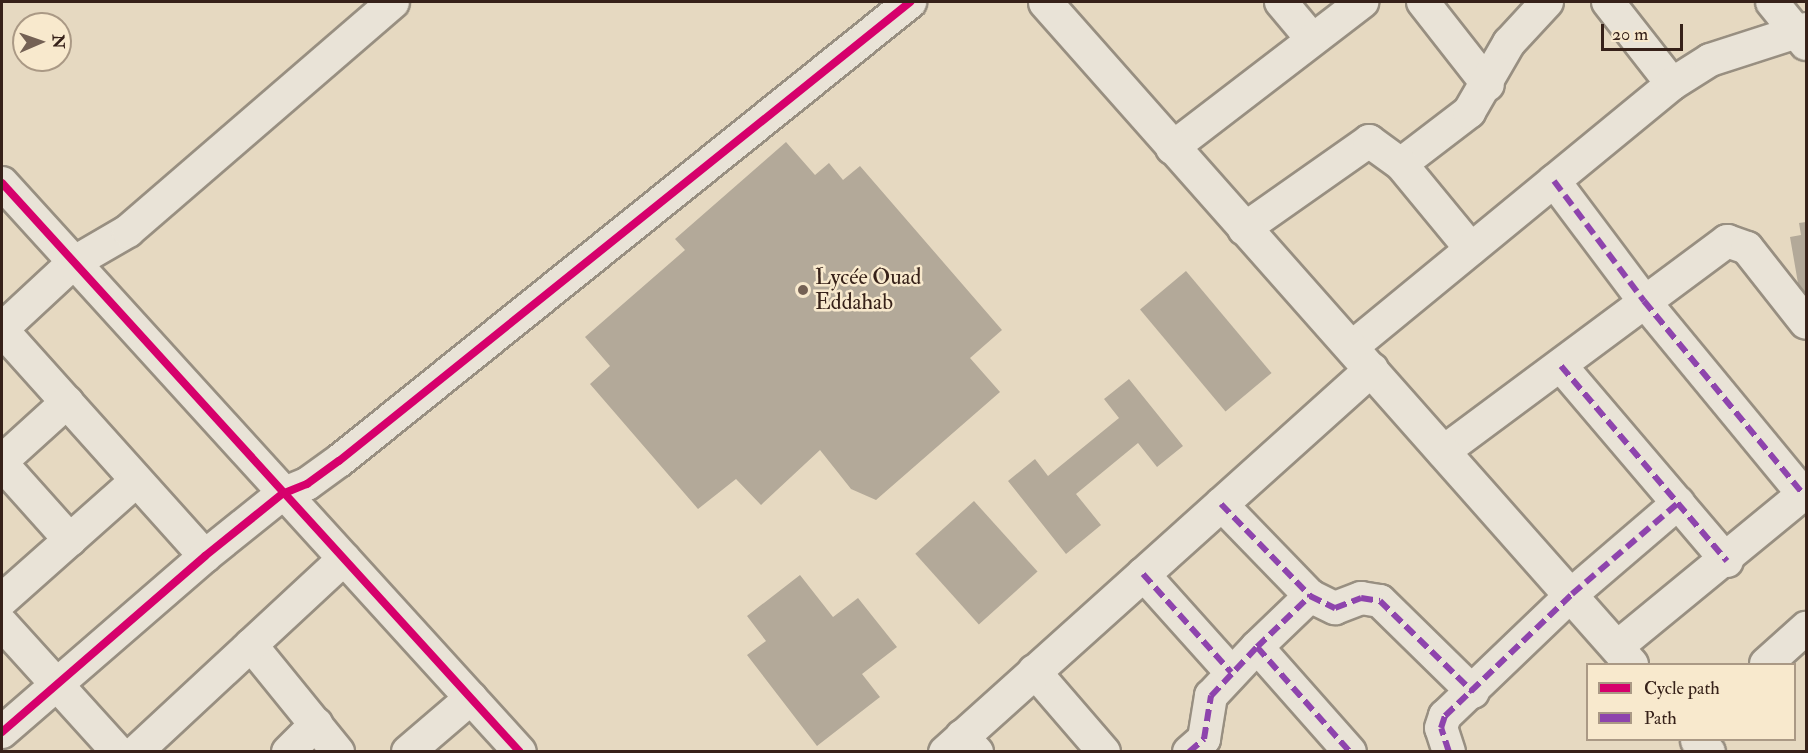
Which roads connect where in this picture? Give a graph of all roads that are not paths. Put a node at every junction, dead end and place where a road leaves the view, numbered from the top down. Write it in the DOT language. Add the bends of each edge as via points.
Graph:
graph roads {
  1 [pos="393,2"];
  2 [pos="910,2"];
  3 [pos="1045,2"];
  4 [pos="1281,2"];
  5 [pos="1362,2"];
  6 [pos="1423,2"];
  7 [pos="1547,2"];
  8 [pos="1608,2"];
  9 [pos="1772,2"];
  10 [pos="1803,35"];
  11 [pos="1312,39"];
  12 [pos="1672,84"];
  13 [pos="1488,85"];
  14 [pos="1172,148"];
  15 [pos="1401,164"];
  16 [pos="1554,181"];
  17 [pos="2,183"];
  18 [pos="1244,229"];
  19 [pos="1471,249"];
  20 [pos="73,263"];
  21 [pos="1644,301"];
  22 [pos="1806,323"];
  23 [pos="2,329"];
  24 [pos="1361,358"];
  25 [pos="1561,366"];
  26 [pos="67,402"];
  27 [pos="1443,452"];
  28 [pos="2,463"];
  29 [pos="136,481"];
  30 [pos="282,494"];
  31 [pos="1805,494"];
  32 [pos="1678,503"];
  33 [pos="1221,504"];
  34 [pos="70,540"];
  35 [pos="205,556"];
  36 [pos="344,559"];
  37 [pos="1727,561"];
  38 [pos="1143,574"];
  39 [pos="1572,594"];
  40 [pos="1310,596"];
  41 [pos="2,600"];
  42 [pos="2,624"];
  43 [pos="1806,628"];
  44 [pos="251,645"];
  45 [pos="1257,647"];
  46 [pos="1624,656"];
  47 [pos="1767,663"];
  48 [pos="1034,671"];
  49 [pos="1232,672"];
  50 [pos="59,683"];
  51 [pos="1473,692"];
  52 [pos="471,698"];
  53 [pos="316,724"];
  54 [pos="2,732"];
  55 [pos="961,746"];
  56 [pos="118,752"];
  57 [pos="136,752"];
  58 [pos="288,752"];
  59 [pos="338,752"];
  60 [pos="408,752"];
  61 [pos="520,752"];
  62 [pos="1104,752"];
  63 [pos="1189,752"];
  64 [pos="1350,752"];
  65 [pos="1449,752"];
  1 -- 20 [label="street" via="128,231"];
  2 -- 30 [label="street" via="339,461 307,484"];
  3 -- 14 [label="main road"];
  4 -- 11 [label="street"];
  5 -- 11 [label="street"];
  6 -- 13 [label="street"];
  7 -- 13 [label="street" via="1509,43"];
  8 -- 12 [label="street"];
  9 -- 10 [label="street"];
  10 -- 12 [label="street" via="1710,60"];
  11 -- 14 [label="street"];
  12 -- 16 [label="street"];
  13 -- 15 [label="street" via="1468,112"];
  14 -- 18 [label="main road"];
  15 -- 18 [label="street" via="1367,141"];
  15 -- 19 [label="street"];
  16 -- 19 [label="street"];
  16 -- 21 [label="street"];
  17 -- 20 [label="street"];
  18 -- 24 [label="main road"];
  19 -- 24 [label="street"];
  20 -- 23 [label="street"];
  20 -- 30 [label="street"];
  21 -- 22 [label="street" via="1732,240 1747,248"];
  21 -- 25 [label="street"];
  21 -- 31 [label="street"];
  23 -- 26 [label="street"];
  24 -- 27 [label="main road"];
  24 -- 33 [label="main road"];
  25 -- 27 [label="street"];
  25 -- 32 [label="street"];
  26 -- 28 [label="street"];
  26 -- 29 [label="street"];
  27 -- 39 [label="main road"];
  28 -- 34 [label="street"];
  29 -- 34 [label="street"];
  29 -- 35 [label="street"];
  30 -- 35 [label="street"];
  30 -- 36 [label="street"];
  31 -- 37 [label="street"];
  32 -- 37 [label="street"];
  32 -- 39 [label="street"];
  33 -- 38 [label="main road"];
  33 -- 40 [label="street"];
  34 -- 41 [label="street"];
  35 -- 50 [label="street"];
  36 -- 44 [label="street"];
  36 -- 52 [label="street"];
  37 -- 46 [label="street"];
  38 -- 48 [label="main road"];
  38 -- 49 [label="street"];
  39 -- 46 [label="main road"];
  39 -- 51 [label="street"];
  40 -- 45 [label="street"];
  40 -- 51 [label="street" via="1335,608 1361,598 1380,602"];
  42 -- 50 [label="street"];
  43 -- 47 [label="street"];
  44 -- 53 [label="street"];
  44 -- 57 [label="street"];
  45 -- 49 [label="street"];
  45 -- 64 [label="street"];
  48 -- 55 [label="main road"];
  48 -- 62 [label="street"];
  49 -- 63 [label="street" via="1211,696 1204,739"];
  50 -- 54 [label="street"];
  50 -- 56 [label="street"];
  51 -- 65 [label="street" via="1442,721"];
  52 -- 60 [label="street"];
  52 -- 61 [label="street"];
  53 -- 58 [label="street"];
  53 -- 59 [label="street"];
}
